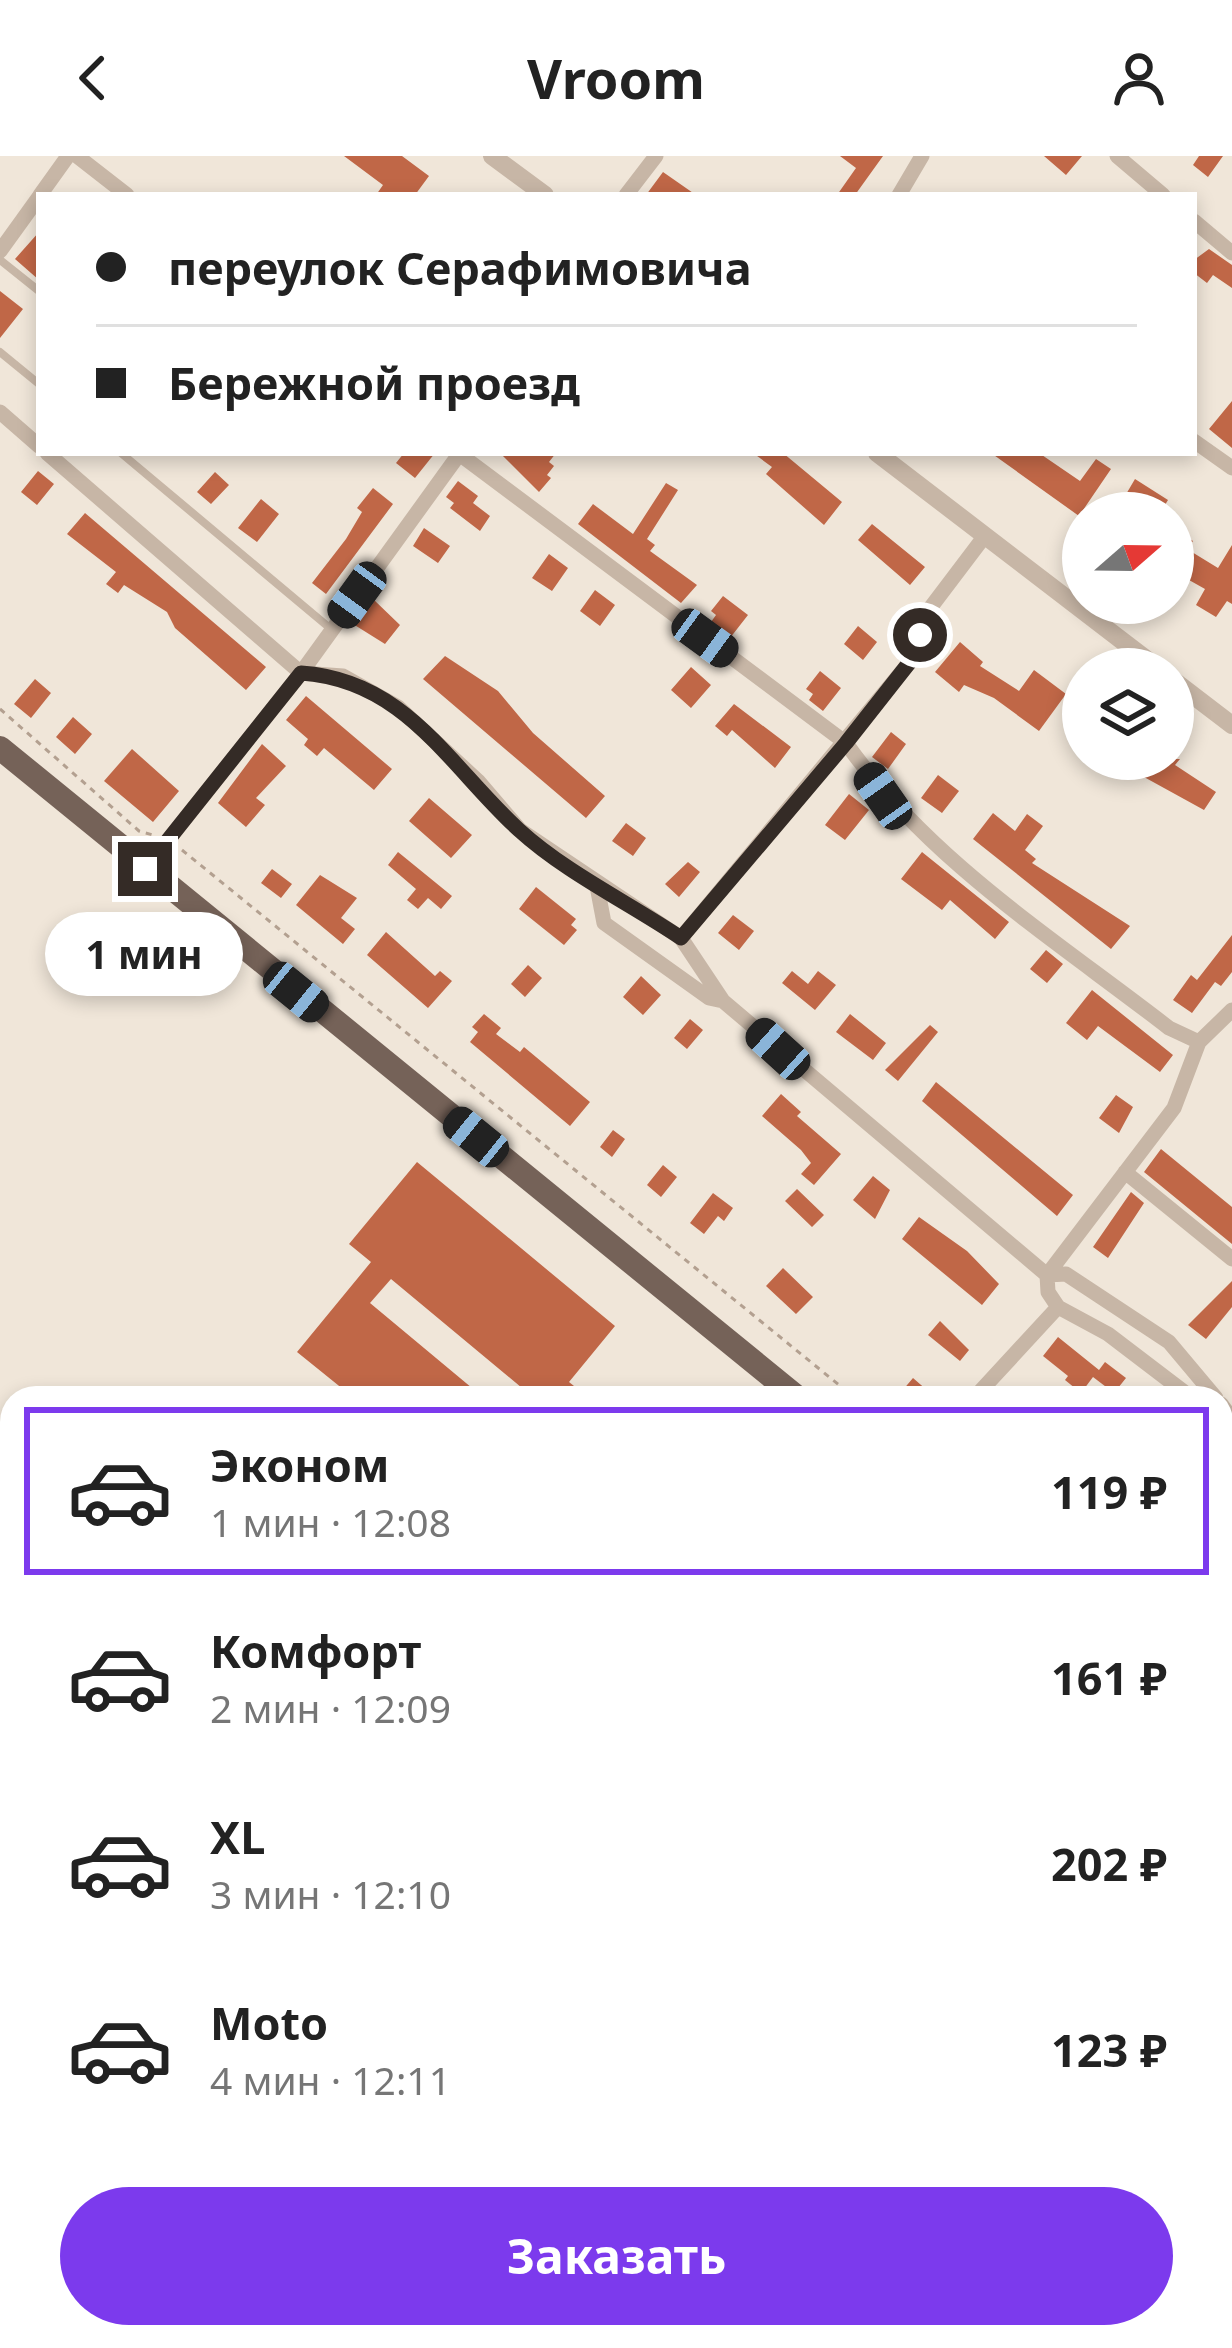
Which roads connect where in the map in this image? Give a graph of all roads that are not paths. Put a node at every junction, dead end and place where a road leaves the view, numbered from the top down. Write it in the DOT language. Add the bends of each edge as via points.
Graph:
graph roads {
  1 [pos="72,156"];
  2 [pos="493,156"];
  3 [pos="656,156"];
  4 [pos="922,156"];
  5 [pos="1117,156"];
  6 [pos="43,192"];
  7 [pos="123,192"];
  8 [pos="541,192"];
  9 [pos="628,192"];
  10 [pos="901,192"];
  11 [pos="1159,192"];
  12 [pos="36,202"];
  13 [pos="1197,224"];
  14 [pos="1232,253"];
  15 [pos="0,255"];
  16 [pos="36,288"];
  17 [pos="0,352"];
  18 [pos="36,382"];
  19 [pos="0,412"];
  20 [pos="36,443"];
  21 [pos="1197,443"];
  22 [pos="50,456"];
  23 [pos="125,456"];
  24 [pos="457,456"];
  25 [pos="463,456"];
  26 [pos="881,456"];
  27 [pos="1232,468"];
  28 [pos="984,537"];
  29 [pos="332,630"];
  30 [pos="1131,648"];
  31 [pos="301,673"];
  32 [pos="1194,696"];
  33 [pos="1232,725"];
  34 [pos="846,743"];
  35 [pos="0,748"];
  36 [pos="145,869"];
  37 [pos="596,881"];
  38 [pos="681,938"];
  39 [pos="723,1000"];
  40 [pos="1232,1010"];
  41 [pos="1198,1042"];
  42 [pos="1125,1172"];
  43 [pos="1232,1259"];
  44 [pos="1047,1275"];
  45 [pos="1058,1307"];
  46 [pos="783,1386"];
  47 [pos="985,1386"];
  48 [pos="1176,1386"];
  49 [pos="1206,1386"];
  1 -- 6 [label="street"];
  1 -- 7 [label="street"];
  2 -- 8 [label="street"];
  3 -- 9 [label="street"];
  4 -- 10 [label="street"];
  5 -- 11 [label="street"];
  12 -- 15 [label="street"];
  13 -- 14 [label="street"];
  15 -- 16 [label="lane"];
  17 -- 18 [label="lane"];
  19 -- 20 [label="street"];
  21 -- 27 [label="street"];
  22 -- 31 [label="street"];
  23 -- 29 [label="lane"];
  24 -- 29 [label="street"];
  25 -- 34 [label="street"];
  26 -- 28 [label="street"];
  28 -- 30 [label="street"];
  28 -- 34 [label="street" via="931,608 909,663"];
  29 -- 31 [label="street"];
  31 -- 36 [label="street"];
  31 -- 37 [label="street" via="343,676 398,707 520,830"];
  32 -- 33 [label="street"];
  34 -- 38 [label="street"];
  34 -- 41 [label="street" via="883,796 980,882"];
  35 -- 36 [label="main road"];
  36 -- 46 [label="main road"];
  37 -- 38 [label="street"];
  37 -- 39 [label="street" via="604,923"];
  38 -- 39 [label="street"];
  39 -- 44 [label="street"];
  40 -- 41 [label="street"];
  41 -- 42 [label="street" via="1174,1108"];
  42 -- 43 [label="street"];
  42 -- 44 [label="street"];
  44 -- 45 [label="street"];
  44 -- 49 [label="street" via="1066,1274 1169,1342"];
  45 -- 47 [label="street"];
  45 -- 48 [label="street"];
}
